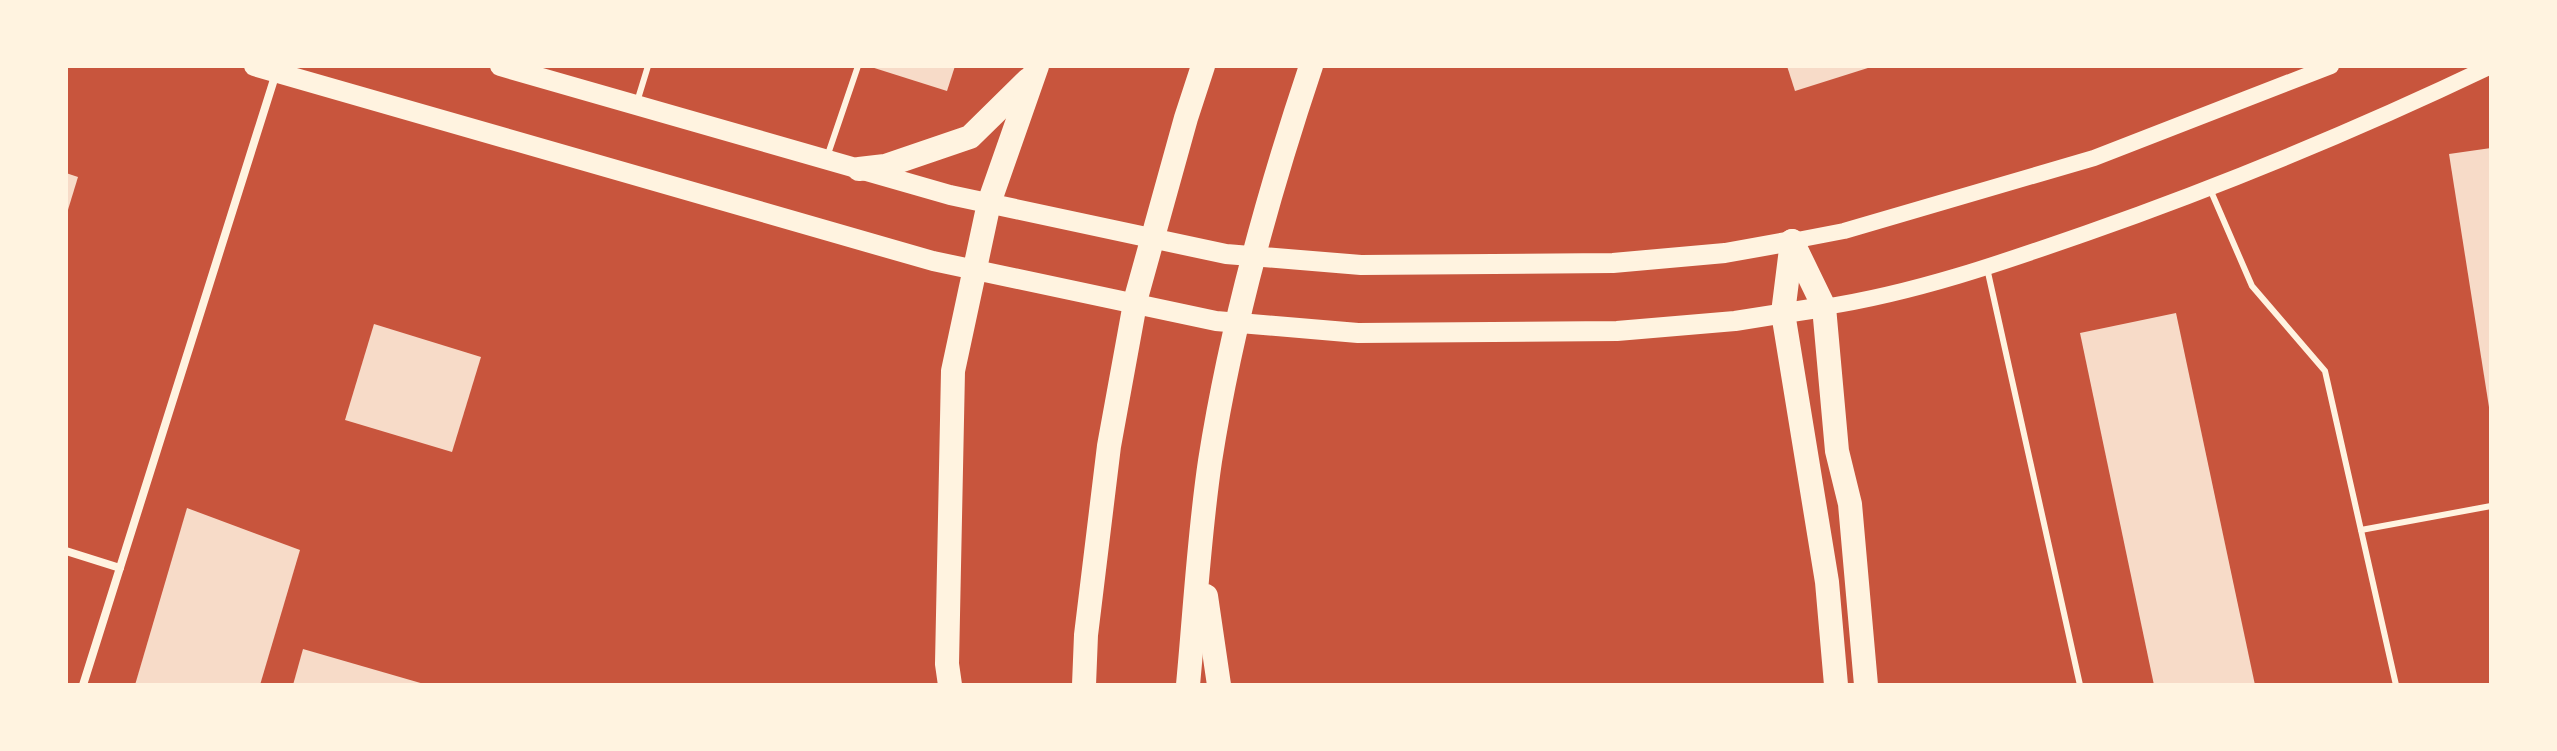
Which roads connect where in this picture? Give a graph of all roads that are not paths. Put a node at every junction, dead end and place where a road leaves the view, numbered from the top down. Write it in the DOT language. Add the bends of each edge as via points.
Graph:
graph roads {
  1 [pos="254,66"];
  2 [pos="648,66"];
  3 [pos="858,66"];
  4 [pos="1203,66"];
  5 [pos="1311,66"];
  6 [pos="2331,66"];
  7 [pos="2491,66"];
  8 [pos="512,68"];
  9 [pos="1035,71"];
  10 [pos="276,72"];
  11 [pos="636,105"];
  12 [pos="827,160"];
  13 [pos="859,169"];
  14 [pos="2210,189"];
  15 [pos="989,203"];
  16 [pos="1792,241"];
  17 [pos="1987,268"];
  18 [pos="974,269"];
  19 [pos="1824,307"];
  20 [pos="1783,313"];
  21 [pos="2491,506"];
  22 [pos="2361,530"];
  23 [pos="66,551"];
  24 [pos="1200,556"];
  25 [pos="120,568"];
  26 [pos="83,685"];
  27 [pos="950,685"];
  28 [pos="1084,685"];
  29 [pos="1188,685"];
  30 [pos="1219,685"];
  31 [pos="1836,685"];
  32 [pos="1866,685"];
  33 [pos="2080,685"];
  34 [pos="2396,685"];
  1 -- 10 [label="main road"];
  2 -- 11 [label="lane"];
  3 -- 12 [label="lane"];
  4 -- 28 [label="highway" via="1136,298 1109,446"];
  5 -- 24 [label="highway" via="1243,294 1210,461"];
  6 -- 16 [label="main road" via="2094,158 1844,231"];
  7 -- 14 [label="main road"];
  8 -- 11 [label="main road"];
  9 -- 13 [label="highway" via="970,137 885,166"];
  9 -- 15 [label="highway"];
  10 -- 18 [label="main road"];
  10 -- 25 [label="street"];
  11 -- 12 [label="main road"];
  12 -- 13 [label="main road"];
  13 -- 15 [label="main road"];
  14 -- 17 [label="main road"];
  14 -- 22 [label="lane" via="2252,286 2325,371"];
  15 -- 16 [label="main road" via="1226,254 1361,265 1613,263"];
  15 -- 18 [label="highway"];
  16 -- 19 [label="highway"];
  16 -- 20 [label="highway"];
  17 -- 19 [label="main road"];
  17 -- 33 [label="lane"];
  18 -- 20 [label="main road" via="1216,321 1358,333 1617,331"];
  18 -- 27 [label="highway" via="953,371"];
  19 -- 20 [label="main road"];
  19 -- 32 [label="highway" via="1837,451 1850,504"];
  20 -- 31 [label="highway" via="1827,582"];
  21 -- 22 [label="lane"];
  22 -- 34 [label="lane"];
  23 -- 25 [label="street"];
  24 -- 29 [label="highway"];
  24 -- 30 [label="highway"];
  25 -- 26 [label="street"];
}
